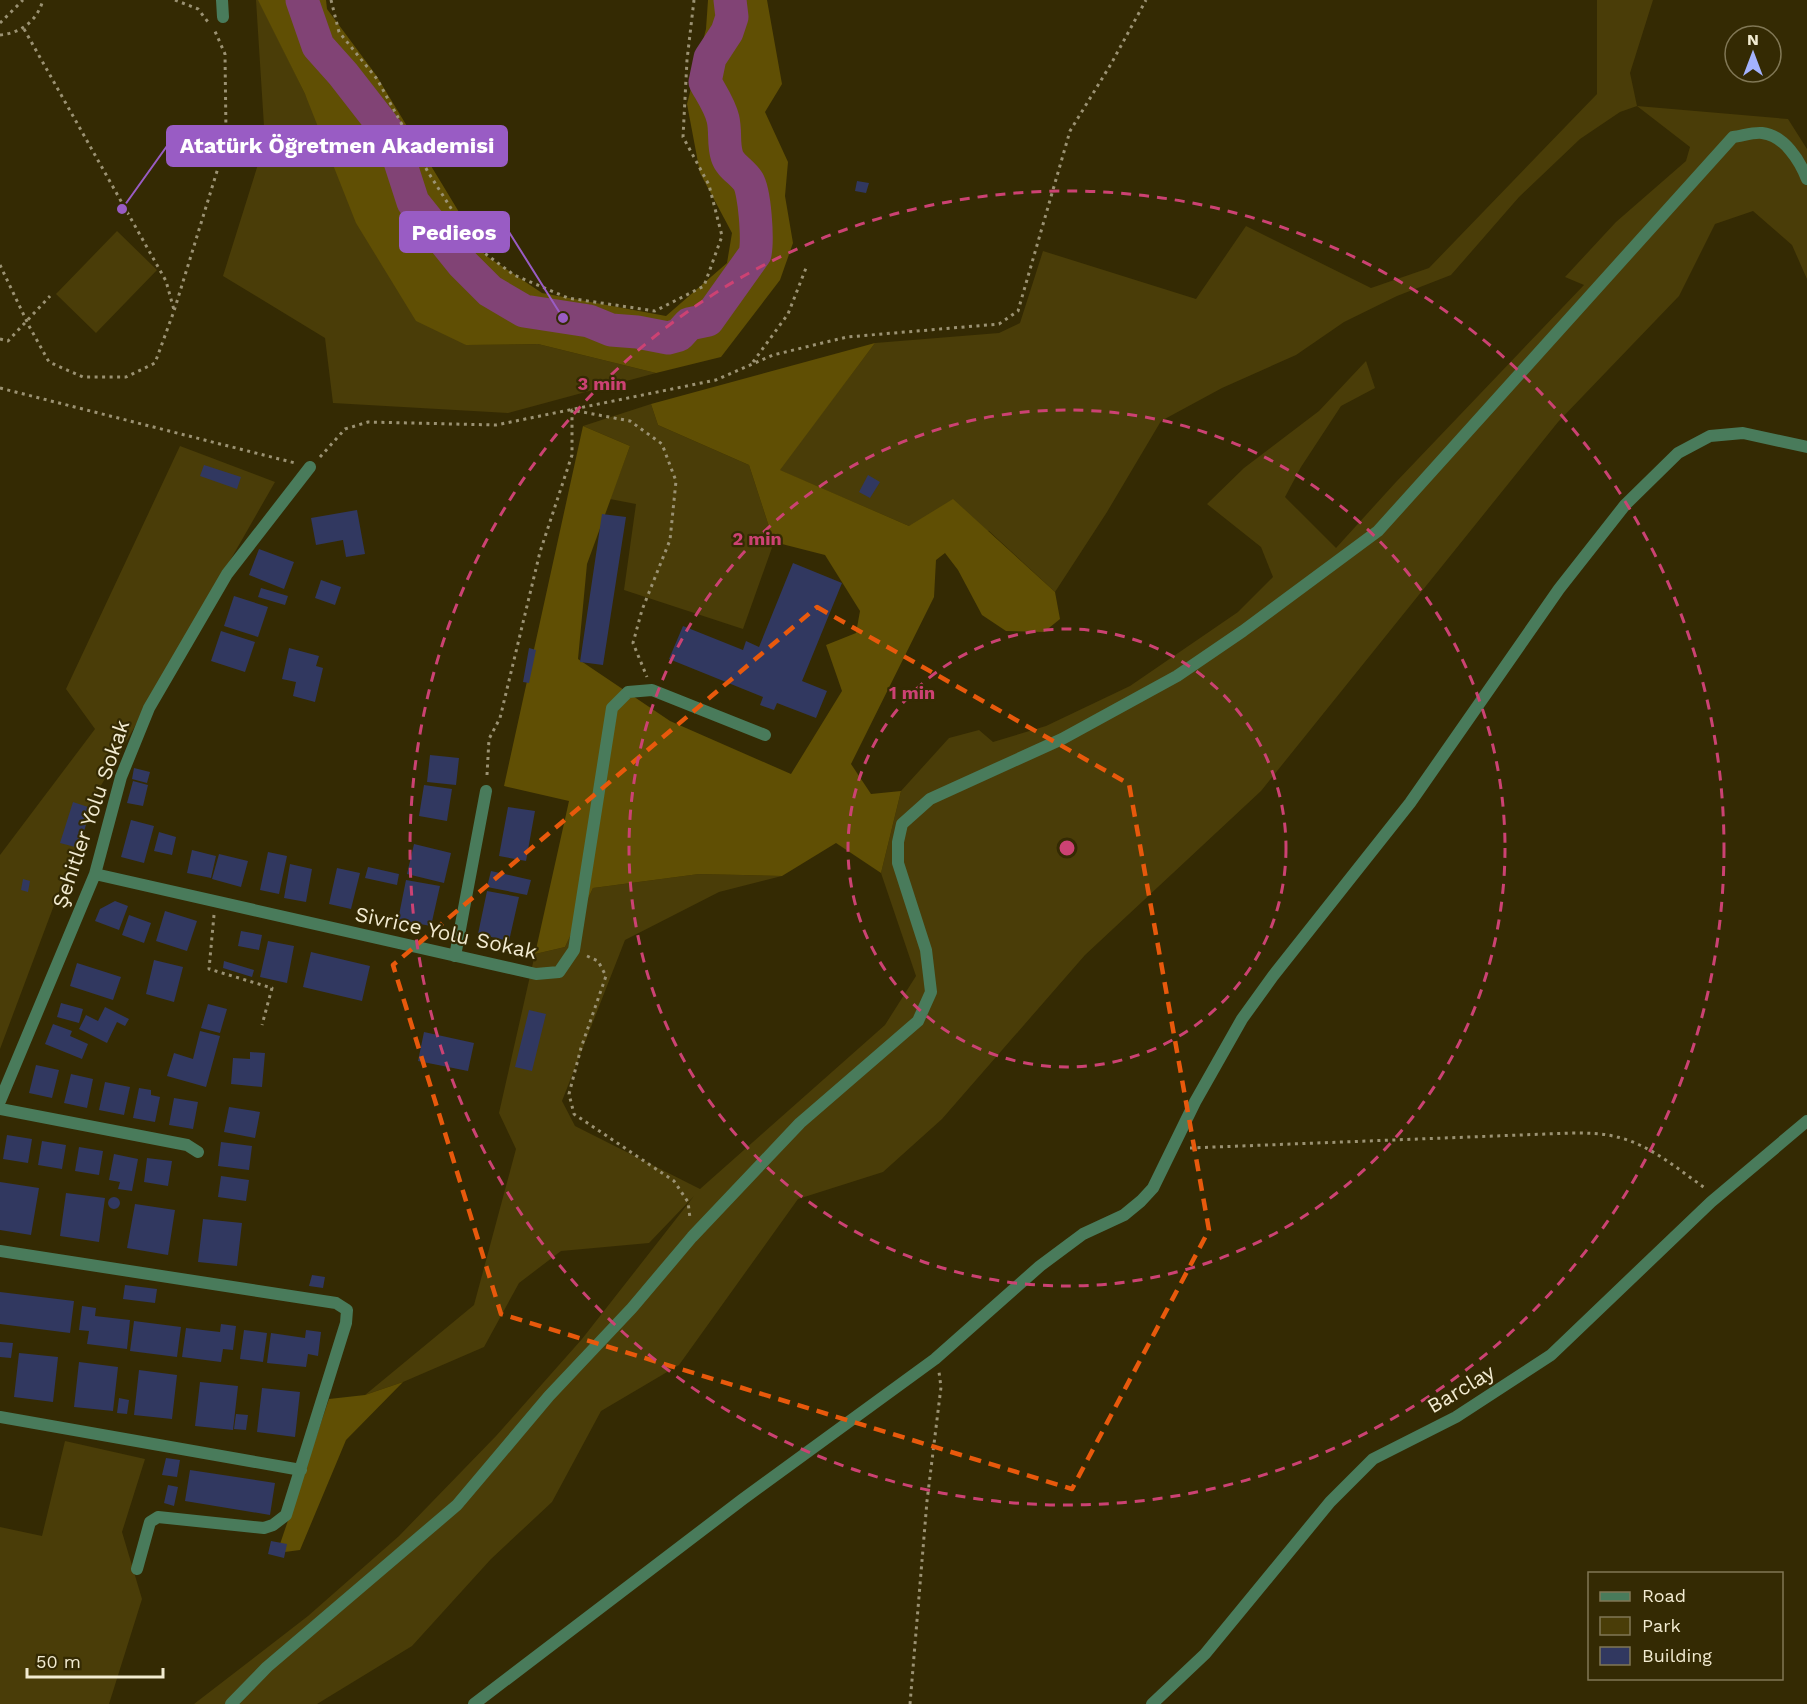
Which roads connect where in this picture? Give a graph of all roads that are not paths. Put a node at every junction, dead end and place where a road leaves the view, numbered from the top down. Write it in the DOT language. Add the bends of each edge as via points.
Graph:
graph roads {
  1 [pos="222,0"];
  2 [pos="223,16"];
  3 [pos="1807,179"];
  4 [pos="1807,447"];
  5 [pos="310,467"];
  6 [pos="765,735"];
  7 [pos="486,791"];
  8 [pos="95,874"];
  9 [pos="455,956"];
  10 [pos="0,1101"];
  11 [pos="0,1109"];
  12 [pos="1807,1121"];
  13 [pos="198,1152"];
  14 [pos="0,1251"];
  15 [pos="0,1417"];
  16 [pos="301,1470"];
  17 [pos="137,1569"];
  18 [pos="231,1704"];
  19 [pos="474,1704"];
  20 [pos="1152,1704"];
  1 -- 2 [label="street"];
  3 -- 18 [label="street" via="1801,164 1784,143 1763,133 1733,137 1378,531 1243,632 1177,675 1062,739 930,799 903,824 898,863 926,950 931,992 918,1021 800,1123 549,1396 457,1505 267,1667"];
  4 -- 19 [label="street" via="1743,433 1710,436 1678,453 1625,505 1559,589 1410,803 1242,1018 1153,1188 1124,1215 1083,1234 1040,1266 935,1359"];
  5 -- 8 [label="street, Şehitler Yolu Sokak" via="227,574 149,708 121,777"];
  6 -- 9 [label="street, Sivrice Yolu Sokak" via="652,690 628,692 612,708 574,950 559,972 536,974"];
  7 -- 9 [label="street"];
  8 -- 9 [label="street, Sivrice Yolu Sokak"];
  8 -- 10 [label="street, Şehitler Yolu Sokak"];
  11 -- 13 [label="street" via="186,1145"];
  12 -- 20 [label="street, Barclay" via="1718,1197 1551,1355 1456,1418 1373,1459 1330,1502 1205,1654"];
  14 -- 16 [label="street" via="336,1303 347,1310"];
  15 -- 16 [label="street"];
  16 -- 17 [label="street" via="286,1515 264,1528 158,1516 150,1522"];
}
